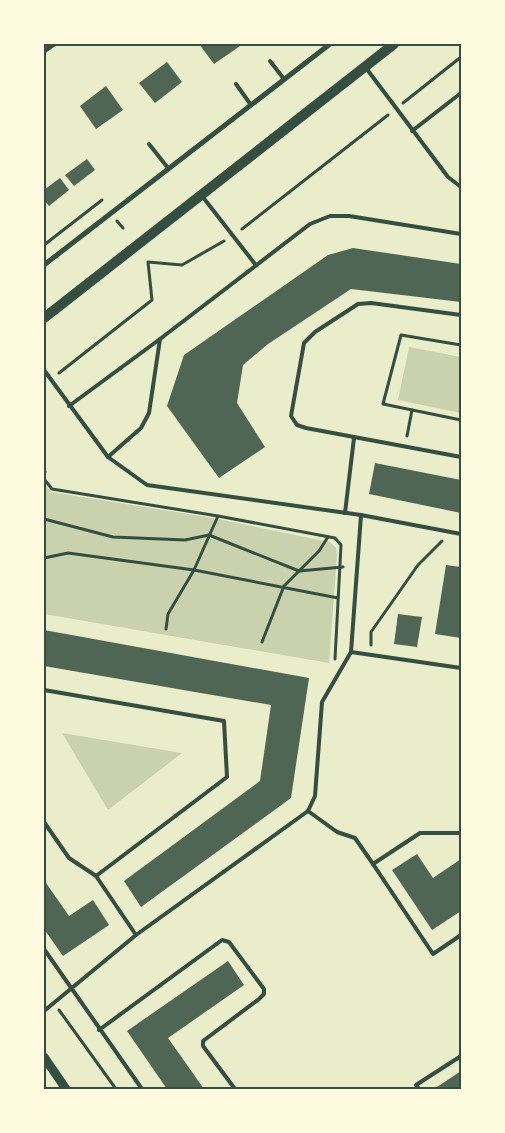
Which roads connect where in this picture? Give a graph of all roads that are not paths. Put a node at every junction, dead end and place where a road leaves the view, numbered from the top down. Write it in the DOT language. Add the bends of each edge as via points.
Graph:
graph roads {
  1 [pos="54,44"];
  2 [pos="330,44"];
  3 [pos="388,46"];
  4 [pos="44,51"];
  5 [pos="270,61"];
  6 [pos="365,66"];
  7 [pos="284,79"];
  8 [pos="236,84"];
  9 [pos="461,93"];
  10 [pos="251,105"];
  11 [pos="412,131"];
  12 [pos="149,144"];
  13 [pos="168,168"];
  14 [pos="461,187"];
  15 [pos="200,195"];
  16 [pos="461,234"];
  17 [pos="255,264"];
  18 [pos="44,265"];
  19 [pos="461,315"];
  20 [pos="44,318"];
  21 [pos="160,339"];
  22 [pos="44,370"];
  23 [pos="69,406"];
  24 [pos="354,438"];
  25 [pos="108,457"];
  26 [pos="461,458"];
  27 [pos="344,513"];
  28 [pos="361,516"];
  29 [pos="461,534"];
  30 [pos="351,652"];
  31 [pos="461,668"];
  32 [pos="44,690"];
  33 [pos="308,811"];
  34 [pos="44,822"];
  35 [pos="461,833"];
  36 [pos="373,864"];
  37 [pos="96,876"];
  38 [pos="136,935"];
  39 [pos="461,935"];
  40 [pos="44,949"];
  41 [pos="72,988"];
  42 [pos="44,1011"];
  43 [pos="99,1030"];
  44 [pos="461,1056"];
  45 [pos="44,1057"];
  46 [pos="66,1089"];
  47 [pos="142,1089"];
  48 [pos="235,1089"];
  49 [pos="419,1089"];
  1 -- 4 [label="street"];
  2 -- 7 [label="street"];
  3 -- 6 [label="main road"];
  5 -- 7 [label="lane"];
  6 -- 11 [label="lane"];
  6 -- 15 [label="main road"];
  7 -- 10 [label="street"];
  8 -- 10 [label="lane"];
  9 -- 11 [label="lane"];
  10 -- 13 [label="street"];
  11 -- 14 [label="lane" via="448,177"];
  12 -- 13 [label="lane"];
  13 -- 18 [label="street"];
  15 -- 17 [label="lane"];
  15 -- 20 [label="main road"];
  16 -- 17 [label="lane" via="349,216 330,216 310,224"];
  17 -- 21 [label="lane"];
  19 -- 24 [label="lane" via="358,304 304,343 292,416 297,425"];
  21 -- 23 [label="lane"];
  21 -- 25 [label="lane" via="149,413 141,428"];
  22 -- 23 [label="lane"];
  23 -- 25 [label="lane"];
  24 -- 26 [label="lane"];
  24 -- 27 [label="lane"];
  25 -- 27 [label="lane" via="148,485"];
  27 -- 28 [label="lane"];
  28 -- 29 [label="lane"];
  28 -- 30 [label="lane"];
  30 -- 31 [label="lane"];
  30 -- 33 [label="lane" via="322,702 315,796"];
  32 -- 37 [label="lane" via="224,721 227,777"];
  33 -- 36 [label="lane" via="337,832 355,838"];
  33 -- 38 [label="lane"];
  34 -- 37 [label="lane" via="69,858"];
  35 -- 36 [label="lane" via="420,833"];
  36 -- 39 [label="lane" via="433,954"];
  37 -- 38 [label="lane"];
  38 -- 41 [label="lane"];
  40 -- 41 [label="lane"];
  41 -- 42 [label="lane"];
  41 -- 43 [label="lane"];
  43 -- 47 [label="lane"];
  43 -- 48 [label="lane" via="222,940 229,942 264,989 264,994 203,1040 203,1046"];
  44 -- 49 [label="lane" via="416,1085"];
  45 -- 46 [label="street"];
}
